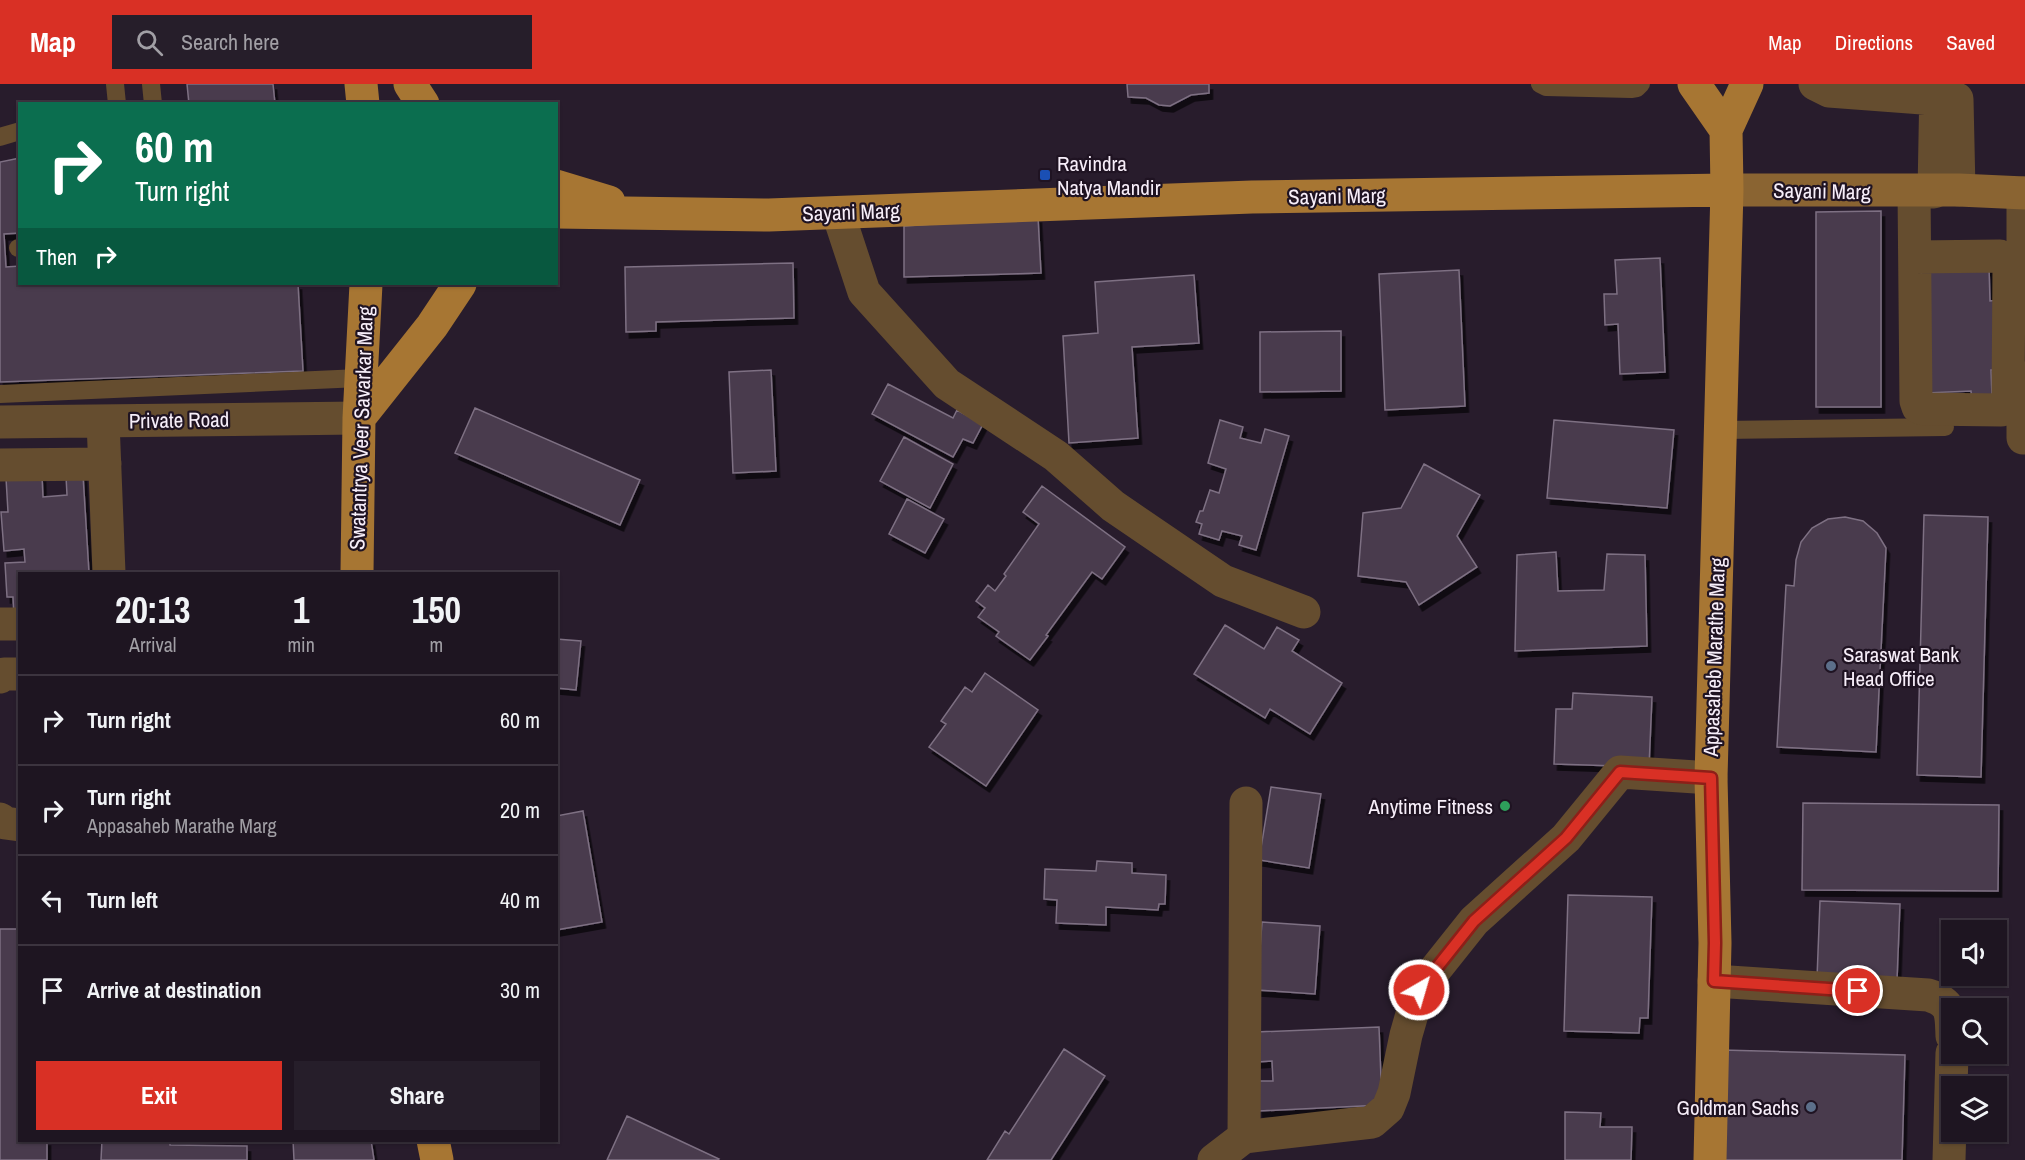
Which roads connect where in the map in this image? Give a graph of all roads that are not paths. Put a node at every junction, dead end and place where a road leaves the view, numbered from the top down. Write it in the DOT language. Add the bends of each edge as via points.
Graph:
graph roads {
  1 [pos="115,84"];
  2 [pos="152,84"];
  3 [pos="361,84"];
  4 [pos="410,84"];
  5 [pos="1540,84"];
  6 [pos="1641,84"];
  7 [pos="1694,84"];
  8 [pos="1747,84"];
  9 [pos="1815,84"];
  10 [pos="1943,89"];
  11 [pos="117,102"];
  12 [pos="153,102"];
  13 [pos="363,102"];
  14 [pos="422,102"];
  15 [pos="1726,130"];
  16 [pos="18,132"];
  17 [pos="0,137"];
  18 [pos="558,187"];
  19 [pos="1727,190"];
  20 [pos="1936,191"];
  21 [pos="2024,193"];
  22 [pos="558,212"];
  23 [pos="838,213"];
  24 [pos="648,214"];
  25 [pos="1915,257"];
  26 [pos="366,285"];
  27 [pos="459,285"];
  28 [pos="360,378"];
  29 [pos="0,394"];
  30 [pos="359,418"];
  31 [pos="103,421"];
  32 [pos="0,422"];
  33 [pos="1945,427"];
  34 [pos="1721,430"];
  35 [pos="2023,438"];
  36 [pos="105,464"];
  37 [pos="0,465"];
  38 [pos="109,572"];
  39 [pos="357,572"];
  40 [pos="1304,612"];
  41 [pos="0,624"];
  42 [pos="18,624"];
  43 [pos="18,674"];
  44 [pos="0,677"];
  45 [pos="1711,778"];
  46 [pos="1246,803"];
  47 [pos="0,819"];
  48 [pos="18,825"];
  49 [pos="1714,981"];
  50 [pos="1941,999"];
  51 [pos="1952,1064"];
  52 [pos="1244,1137"];
  53 [pos="433,1142"];
  54 [pos="437,1160"];
  55 [pos="1214,1160"];
  56 [pos="1710,1160"];
  57 [pos="1949,1160"];
  1 -- 11 [label="lane"];
  2 -- 12 [label="lane"];
  3 -- 13 [label="main road"];
  4 -- 14 [label="main road"];
  5 -- 6 [label="lane" via="1631,89"];
  7 -- 15 [label="main road"];
  8 -- 15 [label="main road"];
  9 -- 10 [label="street" via="1829,91"];
  10 -- 20 [label="street"];
  15 -- 19 [label="main road, Appasaheb Marathe Marg"];
  16 -- 17 [label="lane"];
  18 -- 24 [label="main road"];
  19 -- 20 [label="main road, Sayani Marg"];
  19 -- 23 [label="main road, Sayani Marg" via="1252,197"];
  19 -- 34 [label="main road, Appasaheb Marathe Marg"];
  20 -- 21 [label="main road, Sayani Marg"];
  20 -- 25 [label="street"];
  21 -- 35 [label="street"];
  22 -- 24 [label="main road, Sayani Marg"];
  23 -- 24 [label="main road, Sayani Marg"];
  23 -- 40 [label="street" via="864,292 947,384 1056,456 1113,507 1223,581"];
  25 -- 25 [label="street" via="1918,407 2005,408 2007,260 2000,256"];
  26 -- 28 [label="main road, Swatantrya Veer Savarkar Marg"];
  27 -- 30 [label="main road"];
  28 -- 29 [label="lane"];
  28 -- 30 [label="main road, Swatantrya Veer Savarkar Marg"];
  30 -- 31 [label="street, Private Road"];
  30 -- 39 [label="main road, Swatantrya Veer Savarkar Marg"];
  31 -- 32 [label="street, Private Road"];
  31 -- 36 [label="street"];
  33 -- 34 [label="lane"];
  34 -- 45 [label="main road, Appasaheb Marathe Marg"];
  36 -- 37 [label="street"];
  36 -- 38 [label="street"];
  41 -- 42 [label="street"];
  43 -- 44 [label="street"];
  45 -- 49 [label="main road, Appasaheb Marathe Marg"];
  45 -- 52 [label="street" via="1620,772 1566,838 1474,921 1419,990 1394,1093 1388,1108 1372,1122"];
  46 -- 52 [label="street"];
  47 -- 48 [label="street"];
  49 -- 50 [label="street" via="1928,995"];
  49 -- 56 [label="main road, Appasaheb Marathe Marg"];
  51 -- 57 [label="street"];
  52 -- 55 [label="street"];
  53 -- 54 [label="main road"];
}
